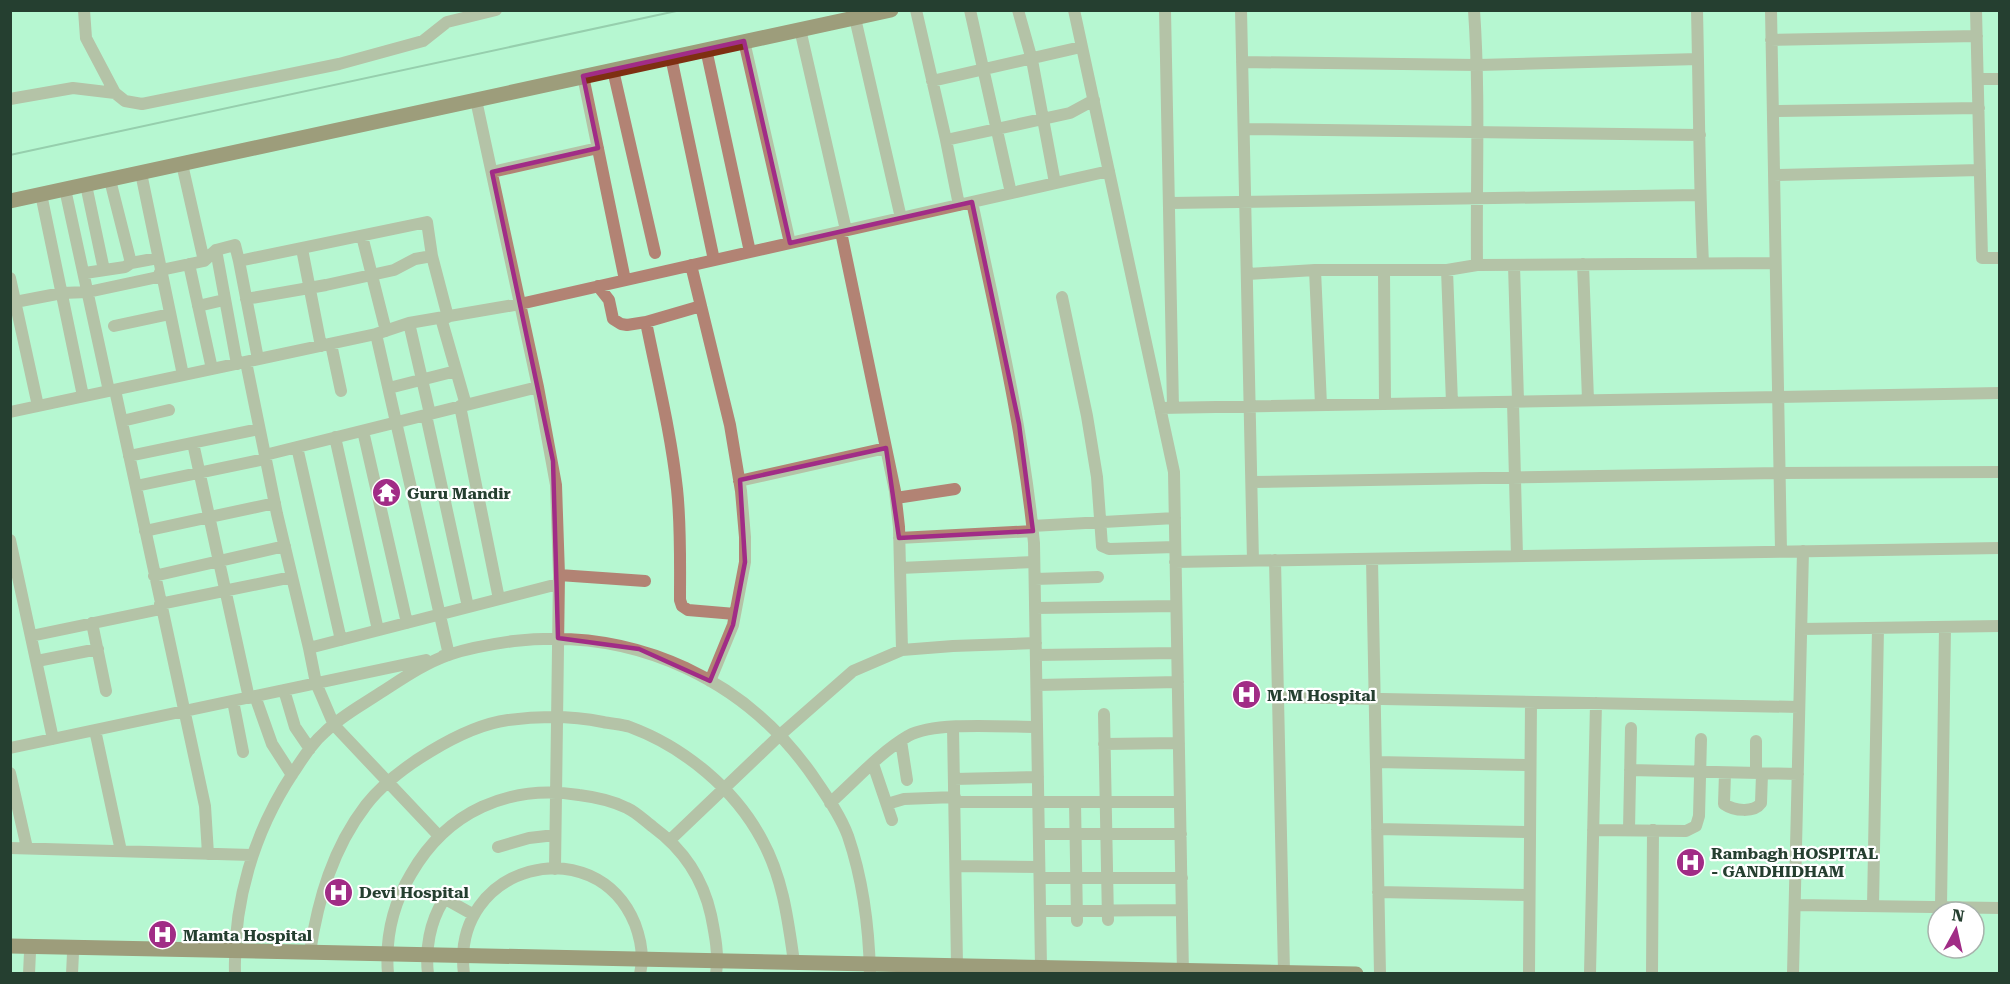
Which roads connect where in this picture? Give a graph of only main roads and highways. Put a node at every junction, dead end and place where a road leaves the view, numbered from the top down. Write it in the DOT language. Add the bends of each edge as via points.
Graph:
graph roads {
  1 [pos="891,10"];
  2 [pos="10,201"];
  3 [pos="10,946"];
  4 [pos="10,951"];
  5 [pos="235,953"];
  6 [pos="388,962"];
  7 [pos="427,962"];
  8 [pos="463,963"];
  9 [pos="641,966"];
  10 [pos="717,967"];
  11 [pos="870,969"];
  12 [pos="1183,972"];
  13 [pos="1284,972"];
  14 [pos="1065,974"];
  15 [pos="1356,974"];
  1 -- 2 [label="main road"];
  3 -- 5 [label="main road"];
  4 -- 5 [label="main road"];
  5 -- 6 [label="main road"];
  5 -- 6 [label="main road" via="310,952"];
  6 -- 7 [label="main road"];
  7 -- 8 [label="main road"];
  8 -- 9 [label="main road"];
  9 -- 10 [label="main road"];
  10 -- 11 [label="main road"];
  10 -- 11 [label="main road" via="794,962"];
  11 -- 12 [label="main road" via="957,965"];
  11 -- 14 [label="main road"];
  12 -- 13 [label="main road"];
  13 -- 15 [label="main road"];
}
